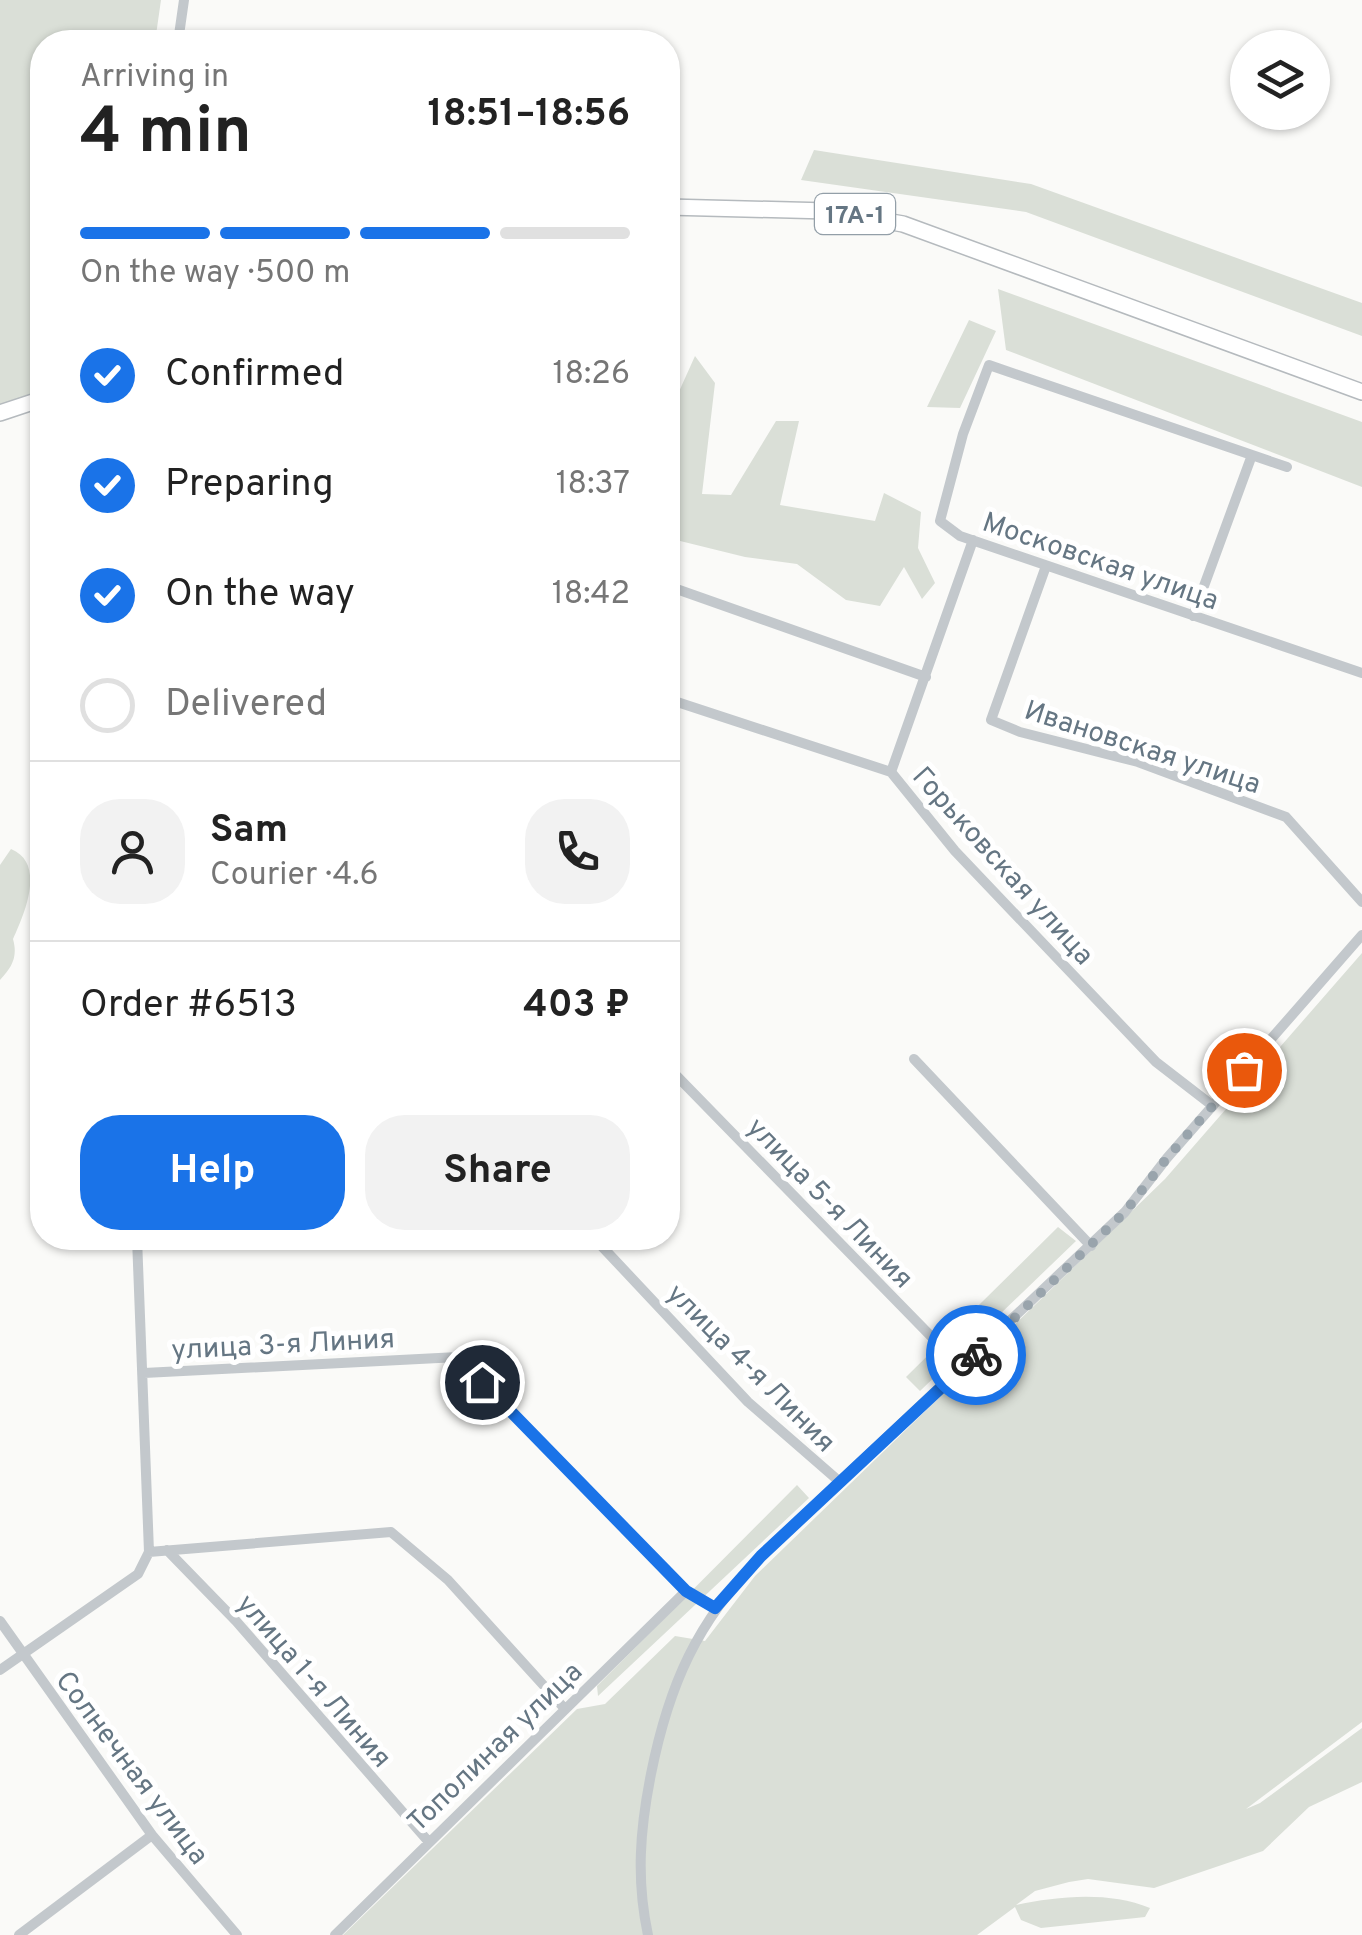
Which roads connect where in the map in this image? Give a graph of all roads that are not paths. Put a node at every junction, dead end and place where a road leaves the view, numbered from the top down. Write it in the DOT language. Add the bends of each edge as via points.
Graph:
graph roads {
  1 [pos="184,0"];
  2 [pos="180,30"];
  3 [pos="680,207"];
  4 [pos="1362,392"];
  5 [pos="30,403"];
  6 [pos="0,414"];
  7 [pos="1252,455"];
  8 [pos="1287,467"];
  9 [pos="973,540"];
  10 [pos="1046,566"];
  11 [pos="680,590"];
  12 [pos="1193,616"];
  13 [pos="1362,673"];
  14 [pos="926,677"];
  15 [pos="680,703"];
  16 [pos="891,772"];
  17 [pos="1362,902"];
  18 [pos="1362,935"];
  19 [pos="914,1059"];
  20 [pos="680,1079"];
  21 [pos="1213,1106"];
  22 [pos="1091,1246"];
  23 [pos="139,1250"];
  24 [pos="605,1250"];
  25 [pos="962,1368"];
  26 [pos="144,1372"];
  27 [pos="840,1482"];
  28 [pos="166,1550"];
  29 [pos="149,1552"];
  30 [pos="686,1591"];
  31 [pos="715,1608"];
  32 [pos="0,1621"];
  33 [pos="22,1656"];
  34 [pos="0,1670"];
  35 [pos="565,1709"];
  36 [pos="152,1835"];
  37 [pos="428,1841"];
  38 [pos="19,1935"];
  39 [pos="237,1935"];
  40 [pos="335,1935"];
  41 [pos="648,1935"];
  1 -- 2 [label="street"];
  3 -- 4 [label="main road, 17А-1" via="828,210 903,224"];
  5 -- 6 [label="main road"];
  7 -- 8 [label="street, Московская улица"];
  7 -- 9 [label="street, Московская улица" via="989,365 940,520"];
  7 -- 12 [label="street"];
  9 -- 10 [label="street, Московская улица"];
  9 -- 14 [label="street"];
  10 -- 12 [label="street, Московская улица"];
  10 -- 17 [label="street, Ивановская улица" via="992,720 1138,762 1286,816"];
  11 -- 14 [label="street"];
  12 -- 13 [label="street, Московская улица"];
  14 -- 16 [label="street"];
  15 -- 16 [label="street, Горьковская улица"];
  16 -- 21 [label="street, Горьковская улица" via="955,851 1156,1062"];
  18 -- 21 [label="street"];
  19 -- 22 [label="street"];
  20 -- 25 [label="street, улица 5-я Линия"];
  21 -- 22 [label="street"];
  22 -- 25 [label="street"];
  23 -- 26 [label="street"];
  24 -- 27 [label="street, улица 4-я Линия" via="748,1402"];
  25 -- 27 [label="street"];
  26 -- 29 [label="street"];
  26 -- 30 [label="street, улица 3-я Линия" via="458,1357"];
  27 -- 31 [label="street"];
  28 -- 29 [label="street"];
  28 -- 35 [label="street" via="391,1532 448,1580"];
  28 -- 37 [label="street, улица 1-я Линия"];
  29 -- 33 [label="street" via="138,1574"];
  30 -- 31 [label="street, улица 3-я Линия"];
  30 -- 35 [label="street, Тополиная улица"];
  31 -- 41 [label="street" via="661,1724 640,1835"];
  32 -- 33 [label="street, Солнечная улица"];
  33 -- 34 [label="street"];
  33 -- 36 [label="street, Солнечная улица"];
  35 -- 37 [label="street, Тополиная улица"];
  36 -- 38 [label="street"];
  36 -- 39 [label="street, Солнечная улица"];
  37 -- 40 [label="street, Тополиная улица"];
}
